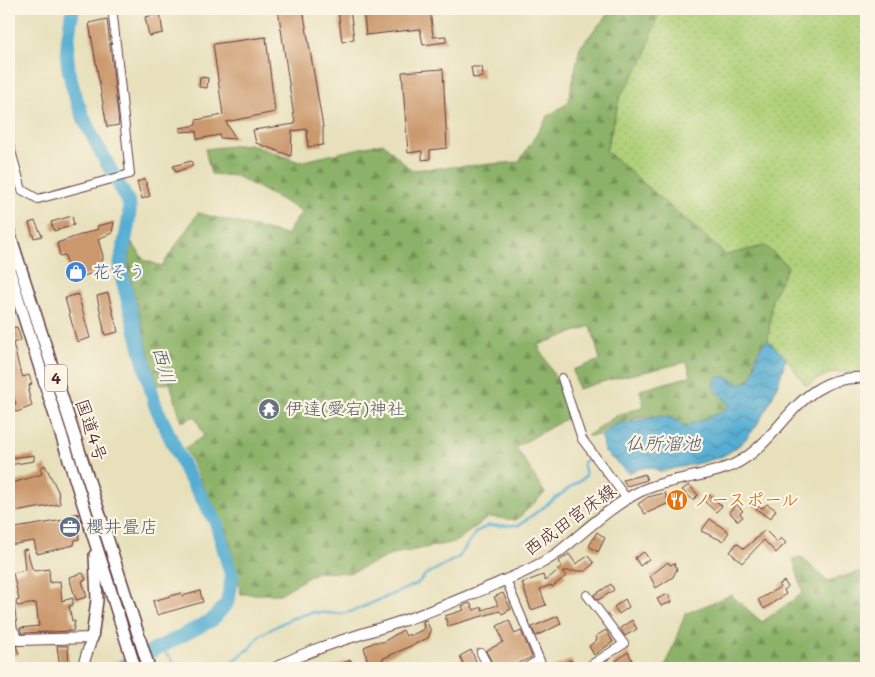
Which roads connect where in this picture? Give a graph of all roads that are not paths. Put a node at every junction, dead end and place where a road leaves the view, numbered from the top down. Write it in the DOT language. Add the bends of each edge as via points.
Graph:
graph roads {
  1 [pos="113,16"];
  2 [pos="9,144"];
  3 [pos="9,232"];
  4 [pos="9,270"];
  5 [pos="562,378"];
  6 [pos="866,378"];
  7 [pos="627,499"];
  8 [pos="97,525"];
  9 [pos="506,580"];
  10 [pos="587,595"];
  11 [pos="9,600"];
  12 [pos="11,632"];
  13 [pos="92,638"];
  14 [pos="481,653"];
  15 [pos="539,660"];
  16 [pos="82,668"];
  17 [pos="135,668"];
  18 [pos="149,668"];
  19 [pos="275,668"];
  20 [pos="489,668"];
  21 [pos="525,668"];
  22 [pos="543,668"];
  23 [pos="586,668"];
  1 -- 2 [label="street" via="130,174 38,199 22,190"];
  3 -- 8 [label="highway, 国道4号 / 4"];
  4 -- 8 [label="highway, 国道4号 / 4"];
  5 -- 7 [label="street" via="582,439"];
  6 -- 7 [label="main road, 西成田宮床線" via="842,380 809,394 763,442 738,462 709,474 653,486"];
  7 -- 9 [label="main road, 西成田宮床線" via="542,563"];
  8 -- 13 [label="highway" via="96,607"];
  8 -- 17 [label="highway, 4"];
  8 -- 18 [label="highway, 4"];
  9 -- 15 [label="street"];
  9 -- 19 [label="main road, 西成田宮床線" via="404,620 306,652"];
  10 -- 23 [label="street" via="624,644"];
  11 -- 12 [label="street"];
  12 -- 13 [label="main road" via="18,640"];
  13 -- 16 [label="main road"];
  14 -- 20 [label="street"];
  15 -- 21 [label="street"];
  15 -- 22 [label="street"];
}
